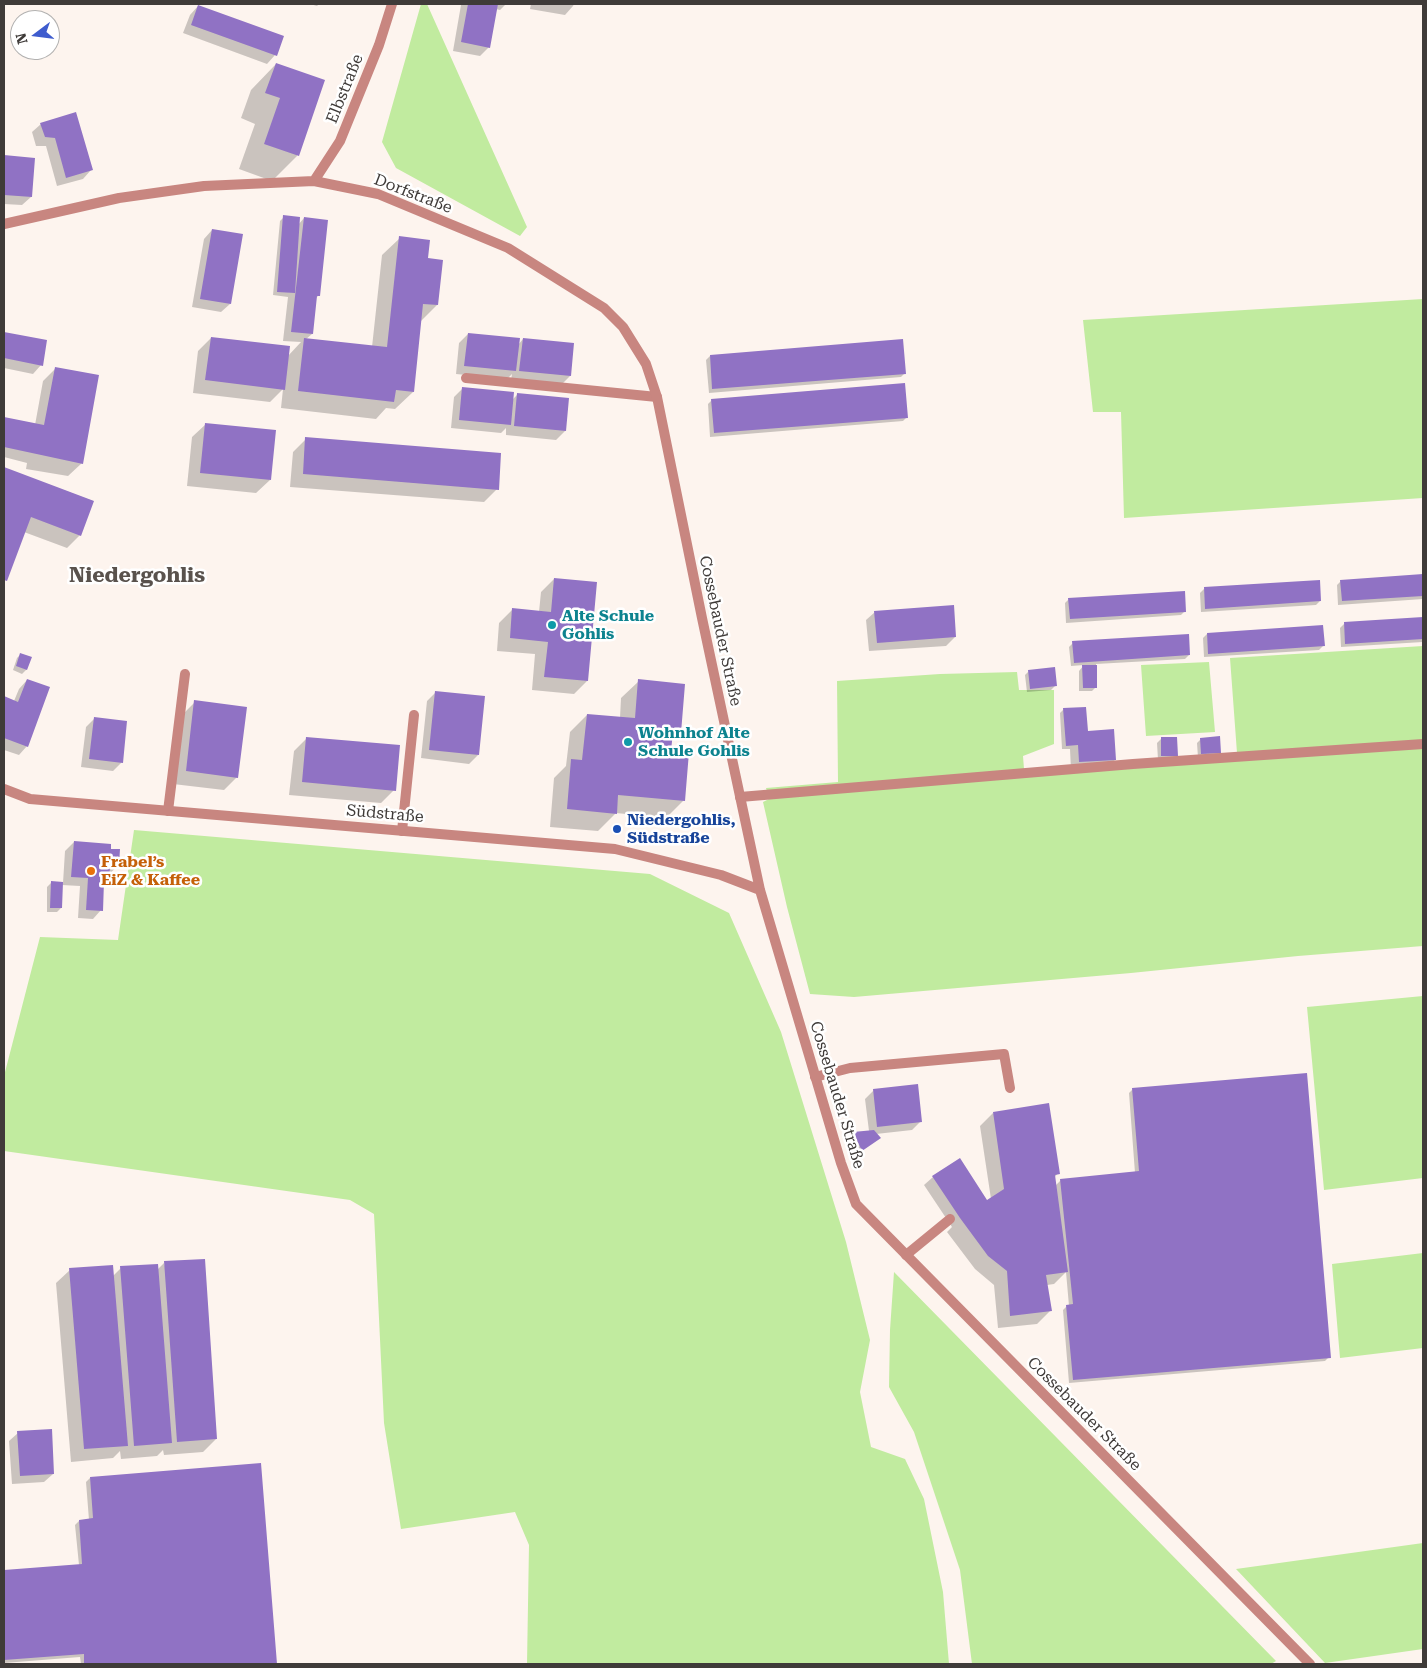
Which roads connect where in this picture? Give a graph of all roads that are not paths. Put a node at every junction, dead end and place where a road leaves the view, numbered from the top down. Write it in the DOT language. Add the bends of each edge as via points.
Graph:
graph roads {
  1 [pos="392,4"];
  2 [pos="314,181"];
  3 [pos="4,224"];
  4 [pos="646,364"];
  5 [pos="466,378"];
  6 [pos="657,397"];
  7 [pos="185,674"];
  8 [pos="414,715"];
  9 [pos="1423,744"];
  10 [pos="4,789"];
  11 [pos="740,797"];
  12 [pos="168,811"];
  13 [pos="402,831"];
  14 [pos="760,890"];
  15 [pos="815,1077"];
  16 [pos="1010,1088"];
  17 [pos="950,1219"];
  18 [pos="906,1255"];
  19 [pos="1310,1664"];
  1 -- 2 [label="street, Elbstraße" via="340,141"];
  2 -- 3 [label="street, Dorfstraße" via="204,186 128,197"];
  2 -- 4 [label="street, Dorfstraße" via="378,194 508,248 604,308 623,327"];
  4 -- 6 [label="street, Cossebauder Straße"];
  5 -- 6 [label="street"];
  6 -- 11 [label="street, Cossebauder Straße"];
  7 -- 12 [label="street"];
  8 -- 13 [label="street"];
  9 -- 11 [label="street"];
  10 -- 12 [label="street, Südstraße" via="30,799"];
  11 -- 14 [label="street, Cossebauder Straße"];
  12 -- 13 [label="street, Südstraße"];
  13 -- 14 [label="street, Südstraße" via="615,849 721,875"];
  14 -- 15 [label="street, Cossebauder Straße"];
  15 -- 16 [label="street" via="850,1068 1004,1054"];
  15 -- 18 [label="street, Cossebauder Straße" via="856,1204"];
  17 -- 18 [label="street"];
  18 -- 19 [label="street, Cossebauder Straße"];
}
